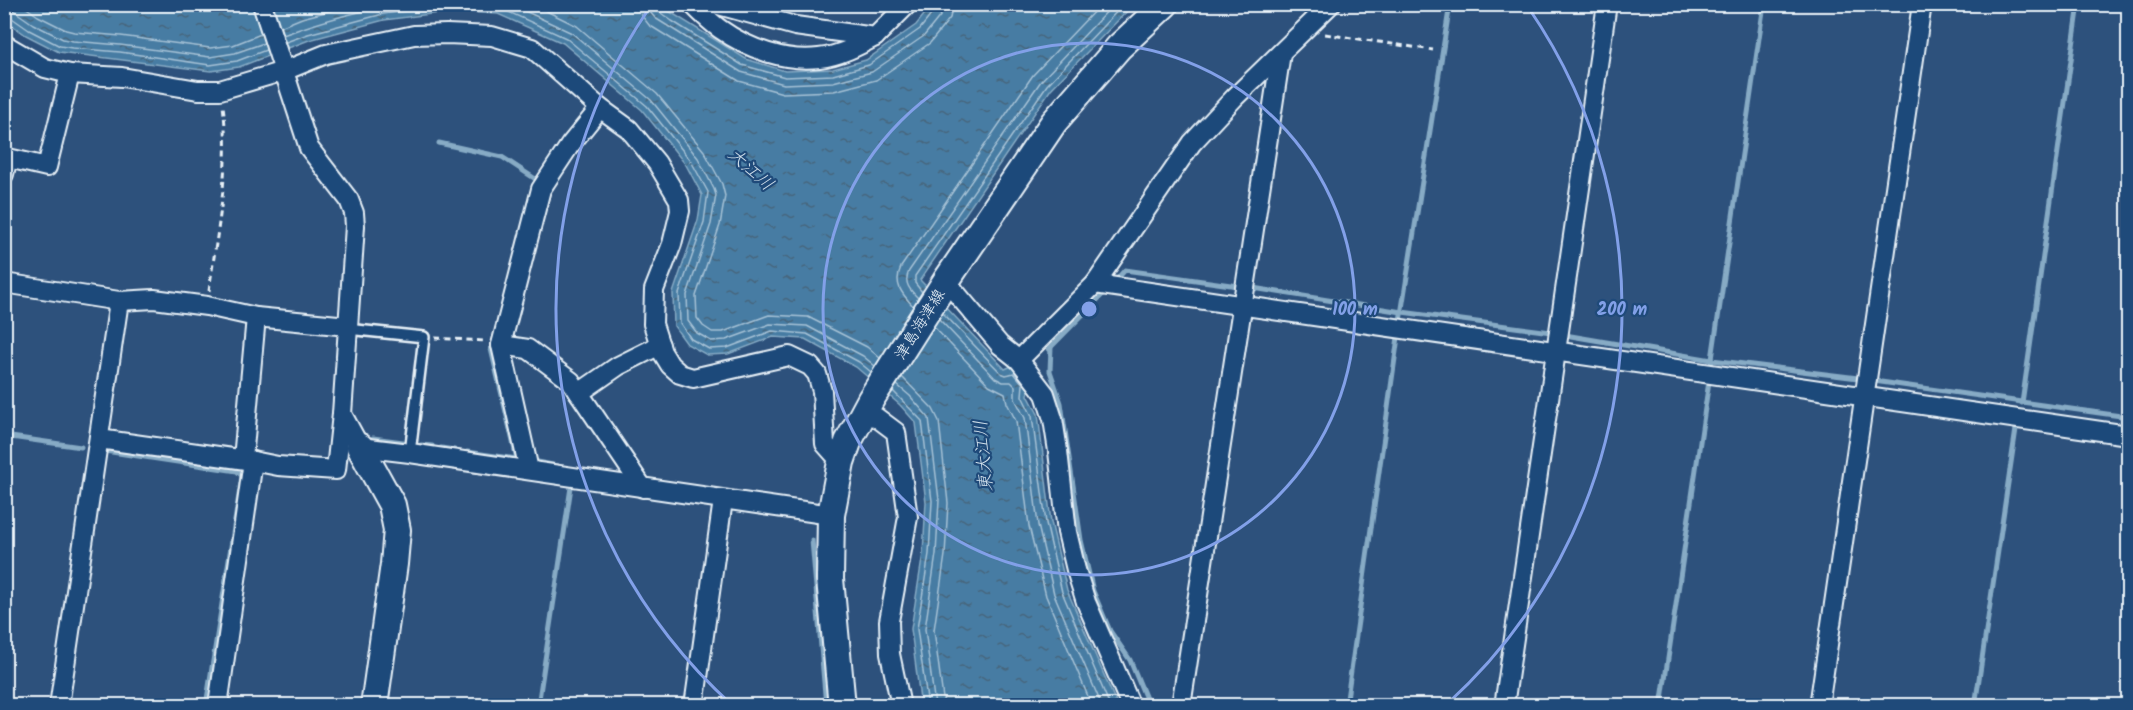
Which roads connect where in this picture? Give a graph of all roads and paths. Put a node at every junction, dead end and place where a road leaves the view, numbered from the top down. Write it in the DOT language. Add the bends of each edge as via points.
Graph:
graph roads {
  1 [pos="262,4"];
  2 [pos="692,4"];
  3 [pos="715,4"];
  4 [pos="908,4"];
  5 [pos="1164,4"];
  6 [pos="1331,4"];
  7 [pos="1607,4"];
  8 [pos="1922,4"];
  9 [pos="1307,27"];
  10 [pos="875,37"];
  11 [pos="4,44"];
  12 [pos="1433,50"];
  13 [pos="1281,53"];
  14 [pos="282,66"];
  15 [pos="70,74"];
  16 [pos="220,90"];
  17 [pos="600,108"];
  18 [pos="4,174"];
  19 [pos="4,284"];
  20 [pos="1095,284"];
  21 [pos="943,286"];
  22 [pos="119,301"];
  23 [pos="207,306"];
  24 [pos="1242,306"];
  25 [pos="256,317"];
  26 [pos="347,328"];
  27 [pos="424,337"];
  28 [pos="501,343"];
  29 [pos="660,345"];
  30 [pos="1556,351"];
  31 [pos="1019,360"];
  32 [pos="579,393"];
  33 [pos="1864,397"];
  34 [pos="874,408"];
  35 [pos="342,414"];
  36 [pos="2128,435"];
  37 [pos="99,439"];
  38 [pos="360,447"];
  39 [pos="410,453"];
  40 [pos="248,460"];
  41 [pos="841,462"];
  42 [pos="529,471"];
  43 [pos="643,488"];
  44 [pos="723,500"];
  45 [pos="831,514"];
  46 [pos="59,705"];
  47 [pos="218,705"];
  48 [pos="374,705"];
  49 [pos="694,705"];
  50 [pos="842,705"];
  51 [pos="901,705"];
  52 [pos="1131,705"];
  53 [pos="1181,705"];
  54 [pos="1504,705"];
  55 [pos="1819,705"];
  1 -- 14 [label="street"];
  2 -- 10 [label="street" via="719,29 750,46 785,57 820,58"];
  3 -- 10 [label="street" via="795,26"];
  4 -- 10 [label="street"];
  5 -- 21 [label="main road, 津島海津線" via="1119,47 1054,122"];
  6 -- 9 [label="street"];
  7 -- 30 [label="street"];
  8 -- 33 [label="street"];
  9 -- 12 [label="path" via="1311,32"];
  9 -- 13 [label="street"];
  11 -- 15 [label="street" via="45,68"];
  13 -- 20 [label="street" via="1192,143"];
  13 -- 24 [label="street"];
  14 -- 16 [label="street"];
  14 -- 17 [label="street" via="414,35 492,36 532,48"];
  14 -- 26 [label="street" via="309,148 350,200 354,213"];
  15 -- 16 [label="street"];
  15 -- 18 [label="street" via="47,167 8,158"];
  16 -- 23 [label="path" via="226,132"];
  17 -- 28 [label="street" via="541,189"];
  17 -- 29 [label="street" via="629,129 657,163 679,200 672,244 654,291 653,324"];
  19 -- 22 [label="street"];
  20 -- 24 [label="street"];
  20 -- 31 [label="street"];
  21 -- 31 [label="street"];
  21 -- 34 [label="main road, 津島海津線"];
  22 -- 23 [label="street" via="154,299"];
  22 -- 37 [label="street"];
  23 -- 25 [label="street"];
  24 -- 30 [label="street"];
  24 -- 53 [label="street"];
  25 -- 26 [label="street"];
  25 -- 40 [label="street"];
  26 -- 27 [label="lane"];
  26 -- 35 [label="street"];
  27 -- 28 [label="path"];
  27 -- 39 [label="lane"];
  28 -- 32 [label="street" via="528,349 571,381"];
  28 -- 42 [label="street"];
  29 -- 32 [label="street" via="618,366"];
  29 -- 41 [label="street" via="670,365 693,378 789,356 810,366 818,374 822,391 825,444"];
  30 -- 33 [label="street"];
  30 -- 54 [label="street"];
  31 -- 52 [label="street" via="1045,394 1053,419 1067,532 1076,570"];
  32 -- 43 [label="street"];
  33 -- 36 [label="street"];
  33 -- 55 [label="street"];
  34 -- 41 [label="main road, 津島海津線" via="848,442"];
  34 -- 51 [label="street" via="896,432 908,517 890,621 890,654"];
  35 -- 38 [label="street"];
  35 -- 40 [label="street" via="336,470"];
  37 -- 40 [label="street"];
  37 -- 46 [label="street"];
  38 -- 39 [label="street"];
  38 -- 48 [label="main road" via="392,505 397,530"];
  39 -- 42 [label="street"];
  40 -- 47 [label="street"];
  41 -- 45 [label="main road, 津島海津線"];
  42 -- 43 [label="street"];
  43 -- 44 [label="street"];
  44 -- 45 [label="street"];
  44 -- 49 [label="street"];
  45 -- 50 [label="main road, 津島海津線" via="830,579"];
}
